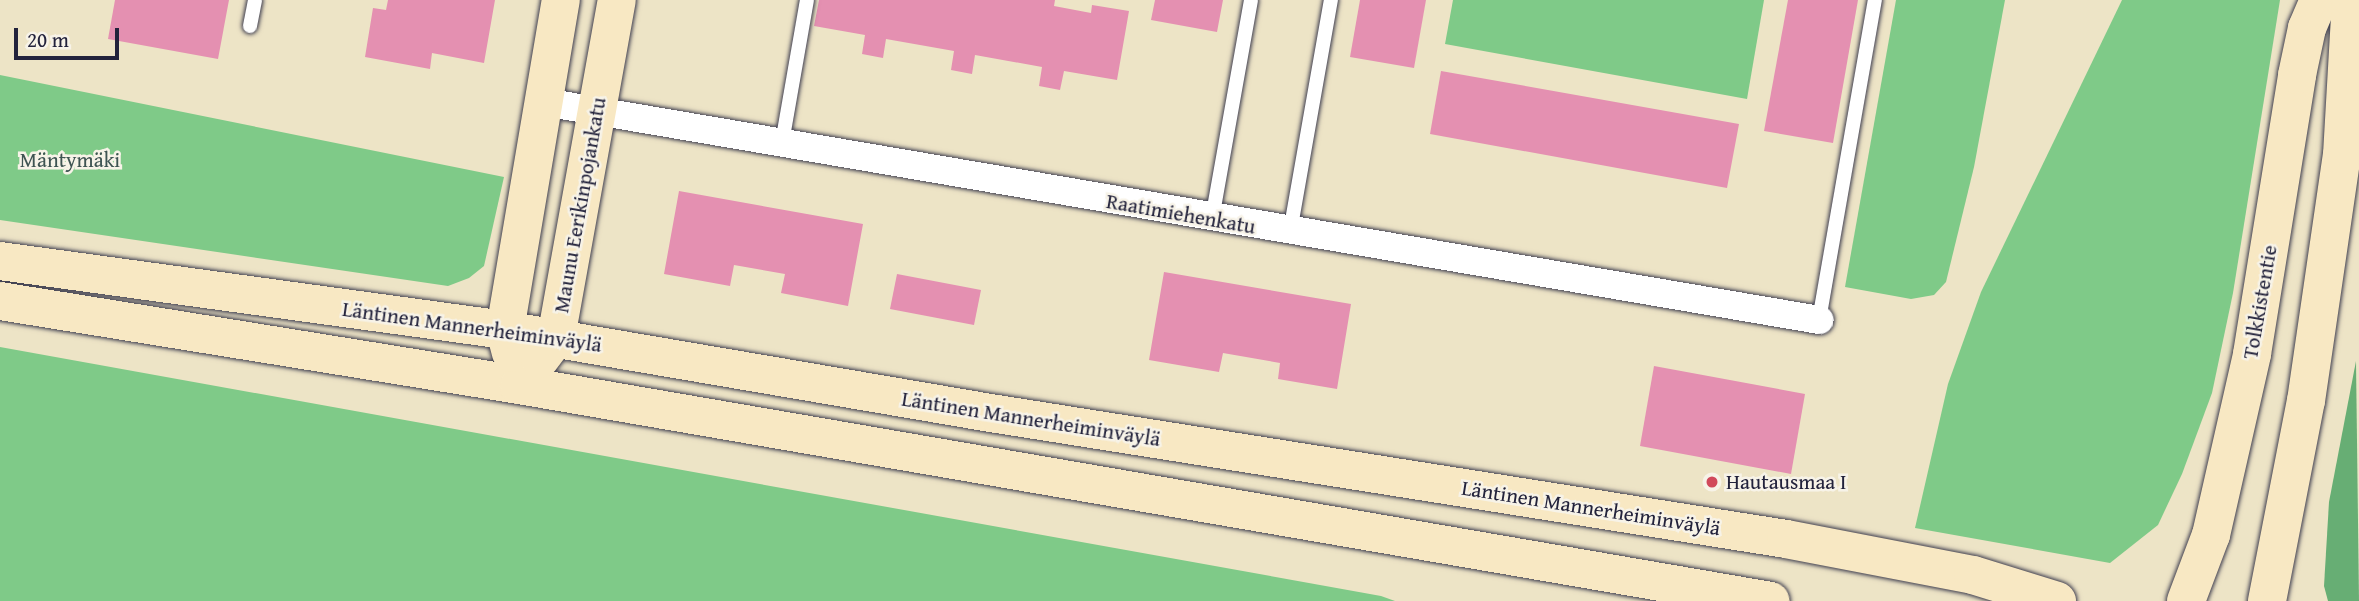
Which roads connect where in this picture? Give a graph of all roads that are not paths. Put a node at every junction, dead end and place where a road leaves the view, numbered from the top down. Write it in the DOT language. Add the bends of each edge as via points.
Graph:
graph roads {
  1 [pos="255,0"];
  2 [pos="561,0"];
  3 [pos="617,0"];
  4 [pos="807,0"];
  5 [pos="1251,0"];
  6 [pos="1331,0"];
  7 [pos="1875,0"];
  8 [pos="2319,0"];
  9 [pos="2351,0"];
  10 [pos="250,26"];
  11 [pos="2354,58"];
  12 [pos="2297,75"];
  13 [pos="544,102"];
  14 [pos="2352,106"];
  15 [pos="598,109"];
  16 [pos="782,142"];
  17 [pos="1212,219"];
  18 [pos="1290,232"];
  19 [pos="0,261"];
  20 [pos="0,302"];
  21 [pos="1819,320"];
  22 [pos="505,330"];
  23 [pos="556,338"];
  24 [pos="519,385"];
  25 [pos="1771,601"];
  26 [pos="2057,601"];
  27 [pos="2186,601"];
  28 [pos="2267,601"];
  1 -- 10 [label="lane"];
  2 -- 13 [label="main road"];
  3 -- 15 [label="main road, Maunu Eerikinpojankatu"];
  4 -- 16 [label="lane"];
  5 -- 17 [label="lane"];
  6 -- 18 [label="lane"];
  7 -- 21 [label="lane"];
  8 -- 12 [label="main road, Tolkkistentie" via="2307,27"];
  9 -- 11 [label="main road"];
  11 -- 12 [label="main road"];
  11 -- 14 [label="main road"];
  12 -- 14 [label="main road"];
  12 -- 27 [label="main road, Tolkkistentie" via="2252,354 2211,535"];
  13 -- 15 [label="street, Raatimiehenkatu"];
  13 -- 22 [label="main road"];
  14 -- 28 [label="main road" via="2306,401"];
  15 -- 16 [label="street, Raatimiehenkatu"];
  15 -- 23 [label="main road, Maunu Eerikinpojankatu"];
  16 -- 17 [label="street, Raatimiehenkatu"];
  17 -- 18 [label="street, Raatimiehenkatu"];
  18 -- 21 [label="street, Raatimiehenkatu"];
  19 -- 22 [label="main road, Läntinen Mannerheiminväylä"];
  20 -- 24 [label="main road"];
  22 -- 23 [label="main road, Läntinen Mannerheiminväylä"];
  22 -- 24 [label="main road"];
  23 -- 24 [label="main road, Maunu Eerikinpojankatu"];
  23 -- 26 [label="main road, Läntinen Mannerheiminväylä" via="1011,416 1786,539 1973,575"];
  24 -- 25 [label="main road"];
}
